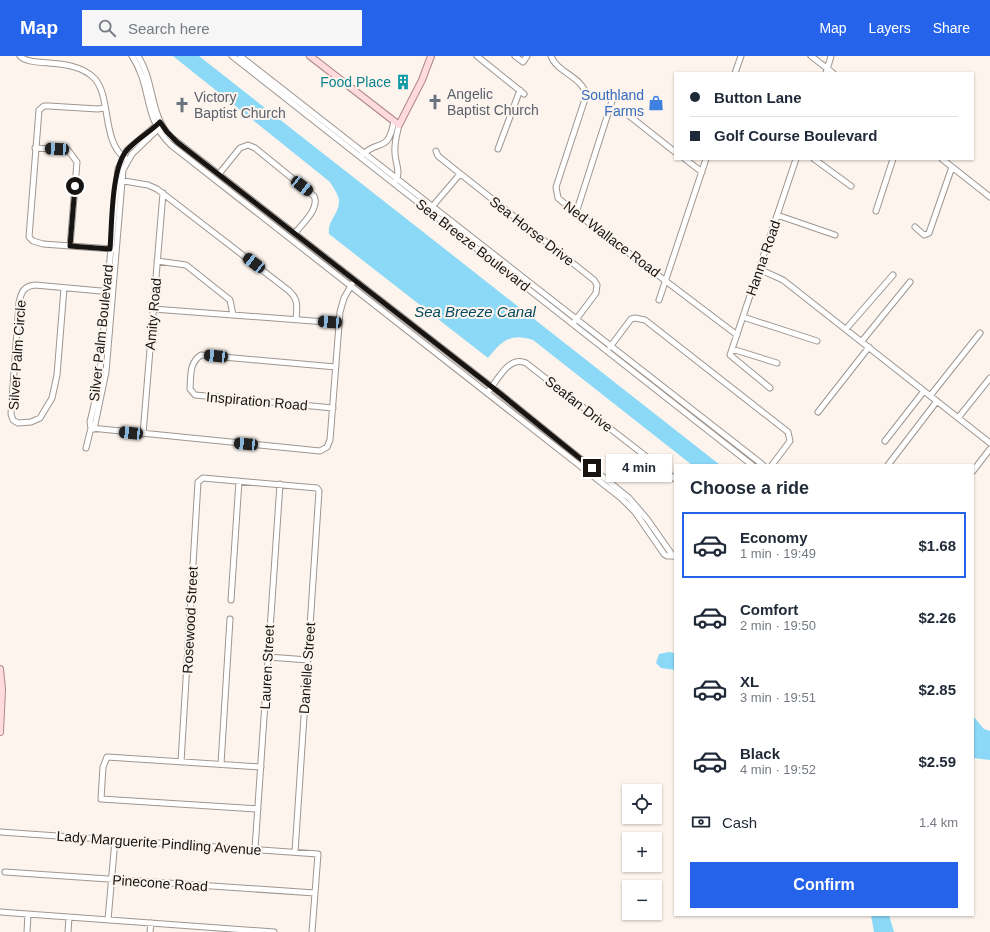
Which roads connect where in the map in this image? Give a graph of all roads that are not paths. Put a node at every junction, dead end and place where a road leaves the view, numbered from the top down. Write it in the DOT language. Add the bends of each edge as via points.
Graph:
graph roads {
  1 [pos="20,56"];
  2 [pos="132,56"];
  3 [pos="138,56"];
  4 [pos="232,56"];
  5 [pos="240,56"];
  6 [pos="310,56"];
  7 [pos="431,56"];
  8 [pos="477,56"];
  9 [pos="515,56"];
  10 [pos="527,56"];
  11 [pos="551,56"];
  12 [pos="741,56"];
  13 [pos="811,56"];
  14 [pos="831,56"];
  15 [pos="826,71"];
  16 [pos="735,72"];
  17 [pos="612,101"];
  18 [pos="104,108"];
  19 [pos="627,114"];
  20 [pos="397,123"];
  21 [pos="159,125"];
  22 [pos="390,137"];
  23 [pos="396,140"];
  24 [pos="35,148"];
  25 [pos="498,149"];
  26 [pos="436,151"];
  27 [pos="674,151"];
  28 [pos="362,154"];
  29 [pos="125,158"];
  30 [pos="685,160"];
  31 [pos="706,160"];
  32 [pos="796,160"];
  33 [pos="815,160"];
  34 [pos="893,160"];
  35 [pos="943,160"];
  36 [pos="952,167"];
  37 [pos="702,172"];
  38 [pos="219,174"];
  39 [pos="460,174"];
  40 [pos="118,180"];
  41 [pos="396,180"];
  42 [pos="851,186"];
  43 [pos="163,193"];
  44 [pos="990,196"];
  45 [pos="431,208"];
  46 [pos="876,211"];
  47 [pos="576,213"];
  48 [pos="777,215"];
  49 [pos="915,227"];
  50 [pos="295,233"];
  51 [pos="835,235"];
  52 [pos="70,246"];
  53 [pos="113,249"];
  54 [pos="158,261"];
  55 [pos="759,269"];
  56 [pos="893,275"];
  57 [pos="665,280"];
  58 [pos="354,281"];
  59 [pos="910,282"];
  60 [pos="350,286"];
  61 [pos="64,288"];
  62 [pos="109,292"];
  63 [pos="659,300"];
  64 [pos="154,309"];
  65 [pos="233,314"];
  66 [pos="743,317"];
  67 [pos="296,319"];
  68 [pos="577,319"];
  69 [pos="339,323"];
  70 [pos="573,324"];
  71 [pos="846,329"];
  72 [pos="980,334"];
  73 [pos="737,335"];
  74 [pos="862,341"];
  75 [pos="817,342"];
  76 [pos="611,346"];
  77 [pos="869,347"];
  78 [pos="732,349"];
  79 [pos="607,351"];
  80 [pos="777,363"];
  81 [pos="336,367"];
  82 [pos="990,378"];
  83 [pos="492,387"];
  84 [pos="770,388"];
  85 [pos="924,391"];
  86 [pos="487,393"];
  87 [pos="930,396"];
  88 [pos="937,401"];
  89 [pos="333,408"];
  90 [pos="818,412"];
  91 [pos="958,418"];
  92 [pos="92,428"];
  93 [pos="143,434"];
  94 [pos="884,441"];
  95 [pos="990,443"];
  96 [pos="86,448"];
  97 [pos="990,449"];
  98 [pos="751,464"];
  99 [pos="762,464"];
  100 [pos="773,464"];
  101 [pos="889,464"];
  102 [pos="974,470"];
  103 [pos="674,478"];
  104 [pos="239,481"];
  105 [pos="280,484"];
  106 [pos="674,556"];
  107 [pos="231,600"];
  108 [pos="230,619"];
  109 [pos="268,657"];
  110 [pos="308,660"];
  111 [pos="0,669"];
  112 [pos="0,732"];
  113 [pos="181,762"];
  114 [pos="220,764"];
  115 [pos="261,767"];
  116 [pos="258,809"];
  117 [pos="0,832"];
  118 [pos="115,840"];
  119 [pos="256,849"];
  120 [pos="295,852"];
  121 [pos="5,872"];
  122 [pos="112,880"];
  123 [pos="315,893"];
  124 [pos="0,912"];
  125 [pos="28,914"];
  126 [pos="69,918"];
  127 [pos="108,920"];
  128 [pos="151,923"];
  129 [pos="192,926"];
  130 [pos="233,930"];
  131 [pos="26,932"];
  132 [pos="68,932"];
  133 [pos="150,932"];
  134 [pos="192,932"];
  135 [pos="274,932"];
  136 [pos="312,932"];
  1 -- 18 [label="street" via="29,61 58,62 85,71 95,78"];
  2 -- 21 [label="street" via="144,80 150,113"];
  3 -- 21 [label="street" via="148,74"];
  4 -- 28 [label="street, Sea Breeze Boulevard"];
  5 -- 28 [label="street, Sea Breeze Boulevard"];
  6 -- 20 [label="main road"];
  7 -- 20 [label="main road" via="422,80"];
  8 -- 25 [label="street" via="522,92"];
  9 -- 10 [label="street" via="523,62"];
  11 -- 47 [label="street, Ned Wallace Road" via="554,62 582,86 586,94 556,191 558,198"];
  12 -- 16 [label="street"];
  13 -- 15 [label="street"];
  14 -- 15 [label="street"];
  17 -- 47 [label="street"];
  18 -- 24 [label="street" via="44,106 38,110"];
  18 -- 29 [label="street" via="112,136"];
  19 -- 27 [label="street"];
  20 -- 22 [label="street"];
  20 -- 23 [label="street"];
  21 -- 29 [label="street, Silver Palm Boulevard"];
  21 -- 38 [label="street"];
  21 -- 60 [label="street" via="172,145"];
  22 -- 23 [label="street"];
  22 -- 28 [label="street"];
  23 -- 41 [label="street"];
  24 -- 52 [label="street" via="68,150 77,162"];
  24 -- 52 [label="street" via="29,237 38,243"];
  26 -- 39 [label="street, Sea Horse Drive" via="438,156"];
  28 -- 41 [label="street, Sea Breeze Boulevard"];
  29 -- 40 [label="street, Silver Palm Boulevard"];
  30 -- 37 [label="street"];
  31 -- 37 [label="street"];
  32 -- 48 [label="street, Hanna Road"];
  33 -- 42 [label="street"];
  34 -- 46 [label="street"];
  35 -- 36 [label="street"];
  36 -- 44 [label="street"];
  36 -- 49 [label="street" via="929,233 923,234"];
  37 -- 57 [label="street"];
  38 -- 50 [label="street"];
  38 -- 50 [label="street" via="240,148 248,145 255,148 316,200 315,208"];
  39 -- 45 [label="street"];
  39 -- 68 [label="street, Sea Horse Drive" via="594,280 598,285 596,293"];
  40 -- 43 [label="street" via="148,185"];
  40 -- 53 [label="street, Silver Palm Boulevard"];
  41 -- 45 [label="street, Sea Breeze Boulevard"];
  43 -- 54 [label="street, Amity Road"];
  43 -- 67 [label="street" via="294,295 297,302"];
  45 -- 68 [label="street, Sea Breeze Boulevard"];
  45 -- 70 [label="street, Sea Breeze Boulevard"];
  47 -- 57 [label="street, Ned Wallace Road"];
  48 -- 51 [label="street"];
  48 -- 55 [label="street, Hanna Road"];
  50 -- 58 [label="street"];
  52 -- 53 [label="street"];
  53 -- 62 [label="street, Silver Palm Boulevard"];
  54 -- 64 [label="street, Amity Road"];
  54 -- 65 [label="street" via="189,266 230,300 233,304"];
  55 -- 66 [label="street, Hanna Road"];
  55 -- 71 [label="street" via="780,277"];
  56 -- 71 [label="street"];
  57 -- 63 [label="street"];
  57 -- 73 [label="street, Ned Wallace Road"];
  58 -- 60 [label="street"];
  58 -- 83 [label="street"];
  59 -- 74 [label="street"];
  60 -- 69 [label="street" via="342,304"];
  60 -- 86 [label="street"];
  61 -- 61 [label="street, Silver Palm Circle" via="57,374 52,398 40,418 18,423 13,420 11,414 20,295 28,286"];
  61 -- 62 [label="street, Silver Palm Circle"];
  62 -- 92 [label="street, Silver Palm Boulevard" via="106,372"];
  64 -- 65 [label="street"];
  64 -- 93 [label="street, Amity Road"];
  65 -- 67 [label="street"];
  66 -- 73 [label="street, Hanna Road"];
  66 -- 75 [label="street"];
  67 -- 69 [label="street"];
  68 -- 70 [label="street"];
  68 -- 76 [label="street, Sea Breeze Boulevard"];
  69 -- 81 [label="street"];
  70 -- 79 [label="street, Sea Breeze Boulevard"];
  71 -- 74 [label="street"];
  72 -- 87 [label="street"];
  73 -- 78 [label="street, Hanna Road"];
  74 -- 77 [label="street"];
  76 -- 79 [label="street"];
  76 -- 99 [label="street, Sea Breeze Boulevard"];
  76 -- 100 [label="street" via="631,319 645,320 788,432 790,441"];
  77 -- 85 [label="street"];
  77 -- 90 [label="street"];
  78 -- 80 [label="street"];
  78 -- 84 [label="street, Hanna Road" via="730,356"];
  79 -- 98 [label="street, Sea Breeze Boulevard"];
  81 -- 89 [label="street"];
  81 -- 89 [label="street, Inspiration Road" via="201,355 192,365 190,390 195,396"];
  82 -- 91 [label="street"];
  83 -- 86 [label="street, Seafan Drive"];
  83 -- 103 [label="street, Seafan Drive" via="512,363 526,363"];
  83 -- 106 [label="street" via="629,498"];
  85 -- 87 [label="street"];
  85 -- 94 [label="street"];
  86 -- 106 [label="street" via="621,498 635,512 664,554"];
  87 -- 88 [label="street"];
  88 -- 91 [label="street"];
  88 -- 101 [label="street"];
  89 -- 93 [label="street" via="330,440 327,447 320,451"];
  91 -- 95 [label="street"];
  92 -- 93 [label="street"];
  92 -- 96 [label="street, Silver Palm Boulevard"];
  97 -- 102 [label="street"];
  104 -- 105 [label="street"];
  104 -- 107 [label="street"];
  104 -- 113 [label="street, Rosewood Street" via="200,479 198,482"];
  105 -- 109 [label="street, Lauren Street"];
  105 -- 110 [label="street, Danielle Street" via="314,486 319,491"];
  108 -- 114 [label="street"];
  109 -- 110 [label="street"];
  109 -- 115 [label="street, Lauren Street"];
  110 -- 120 [label="street, Danielle Street"];
  111 -- 112 [label="main road"];
  113 -- 114 [label="street"];
  113 -- 116 [label="street" via="106,757 101,799"];
  114 -- 115 [label="street"];
  115 -- 116 [label="street, Lauren Street"];
  116 -- 119 [label="street, Lauren Street"];
  117 -- 118 [label="street, Lady Marguerite Pindling Avenue"];
  118 -- 119 [label="street, Lady Marguerite Pindling Avenue"];
  118 -- 122 [label="street"];
  119 -- 120 [label="street, Lady Marguerite Pindling Avenue"];
  120 -- 123 [label="street, Lady Marguerite Pindling Avenue" via="318,854"];
  121 -- 122 [label="street, Pinecone Road"];
  122 -- 123 [label="street, Pinecone Road"];
  122 -- 127 [label="street"];
  123 -- 136 [label="street"];
  124 -- 125 [label="street"];
  125 -- 126 [label="street"];
  125 -- 131 [label="street"];
  126 -- 127 [label="street"];
  126 -- 132 [label="street"];
  127 -- 128 [label="street"];
  128 -- 129 [label="street"];
  128 -- 133 [label="street"];
  129 -- 130 [label="street"];
  129 -- 134 [label="street"];
  130 -- 135 [label="street"];
}
